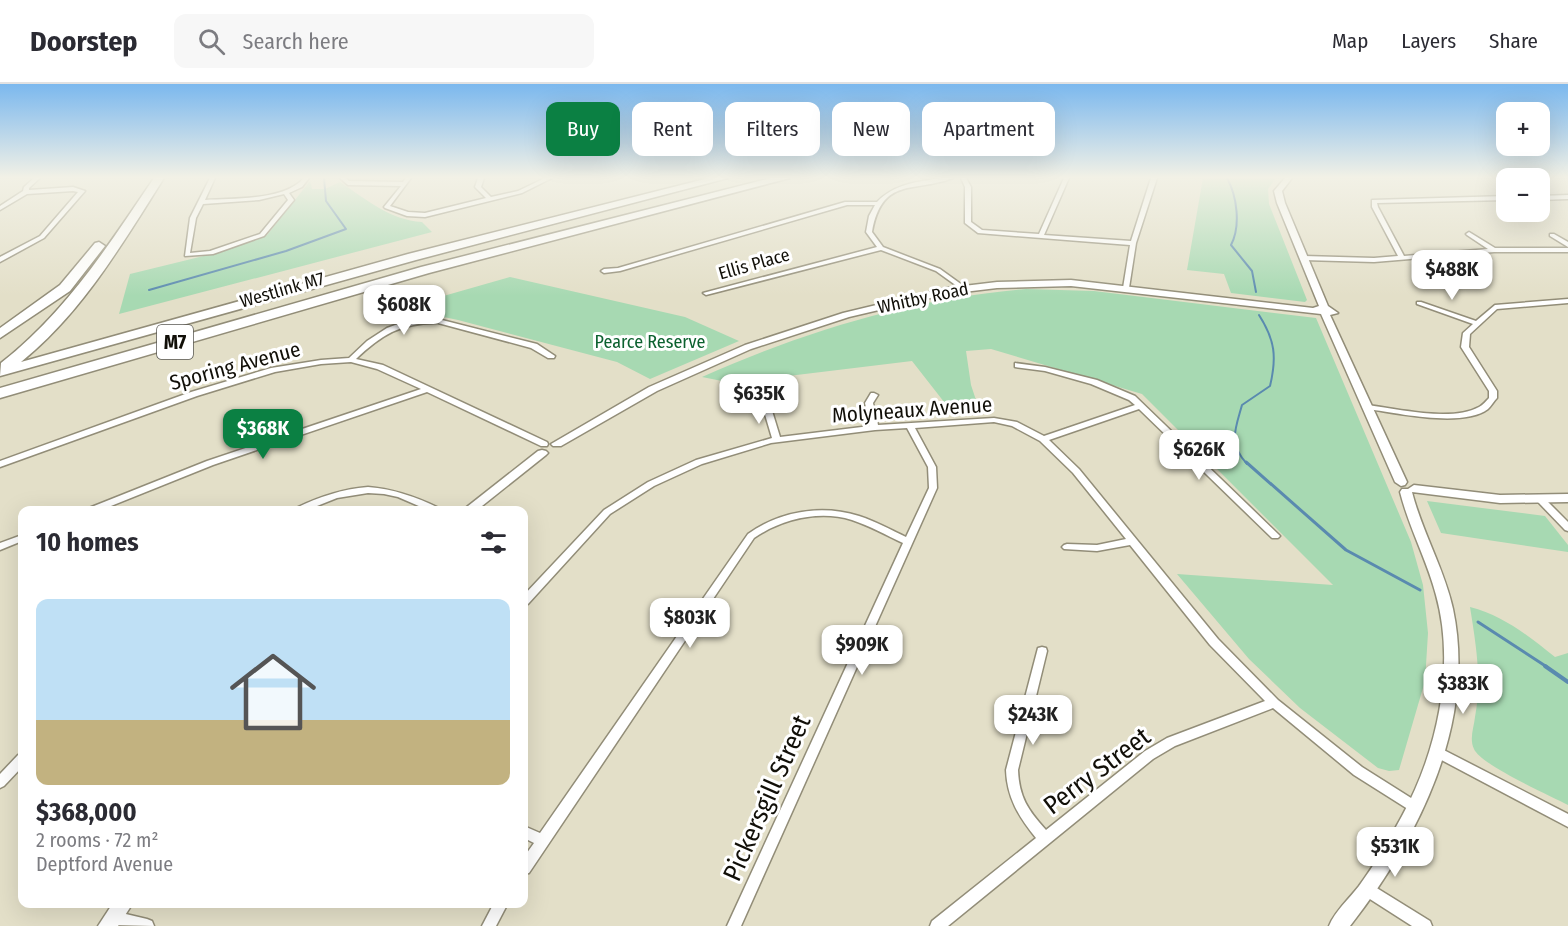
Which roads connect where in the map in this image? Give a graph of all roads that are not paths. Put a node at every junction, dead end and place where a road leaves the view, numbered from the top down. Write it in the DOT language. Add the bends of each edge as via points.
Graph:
graph roads {
  1 [pos="59,217"];
  2 [pos="118,217"];
  3 [pos="132,217"];
  4 [pos="195,217"];
  5 [pos="277,217"];
  6 [pos="568,217"];
  7 [pos="631,217"];
  8 [pos="799,217"];
  9 [pos="873,217"];
  10 [pos="968,217"];
  11 [pos="1049,217"];
  12 [pos="1141,217"];
  13 [pos="1288,217"];
  14 [pos="1380,217"];
  15 [pos="1469,234"];
  16 [pos="1552,235"];
  17 [pos="1041,236"];
  18 [pos="1133,243"];
  19 [pos="1568,247"];
  20 [pos="881,248"];
  21 [pos="1494,250"];
  22 [pos="1304,258"];
  23 [pos="1402,258"];
  24 [pos="0,260"];
  25 [pos="604,271"];
  26 [pos="963,288"];
  27 [pos="1126,288"];
  28 [pos="706,293"];
  29 [pos="1568,301"];
  30 [pos="1419,303"];
  31 [pos="1322,310"];
  32 [pos="1477,323"];
  33 [pos="0,334"];
  34 [pos="551,356"];
  35 [pos="351,360"];
  36 [pos="1018,365"];
  37 [pos="0,371"];
  38 [pos="426,390"];
  39 [pos="0,393"];
  40 [pos="874,395"];
  41 [pos="765,401"];
  42 [pos="1140,406"];
  43 [pos="1368,406"];
  44 [pos="910,426"];
  45 [pos="875,428"];
  46 [pos="777,440"];
  47 [pos="1043,440"];
  48 [pos="543,449"];
  49 [pos="0,464"];
  50 [pos="1407,488"];
  51 [pos="1568,498"];
  52 [pos="1541,500"];
  53 [pos="102,506"];
  54 [pos="306,506"];
  55 [pos="428,506"];
  56 [pos="474,506"];
  57 [pos="1568,528"];
  58 [pos="1275,536"];
  59 [pos="18,539"];
  60 [pos="907,541"];
  61 [pos="1133,541"];
  62 [pos="0,546"];
  63 [pos="1067,548"];
  64 [pos="528,597"];
  65 [pos="1042,651"];
  66 [pos="1274,703"];
  67 [pos="1436,751"];
  68 [pos="18,763"];
  69 [pos="0,782"];
  70 [pos="1415,807"];
  71 [pos="1568,821"];
  72 [pos="528,834"];
  73 [pos="1046,838"];
  74 [pos="541,840"];
  75 [pos="528,861"];
  76 [pos="1366,889"];
  77 [pos="498,908"];
  78 [pos="115,916"];
  79 [pos="147,926"];
  80 [pos="489,926"];
  81 [pos="734,926"];
  82 [pos="936,926"];
  83 [pos="1338,926"];
  84 [pos="1425,926"];
  1 -- 24 [label="street" via="42,237"];
  2 -- 33 [label="highway" via="78,275 46,304"];
  3 -- 37 [label="highway" via="75,301 38,342"];
  4 -- 5 [label="street" via="188,234 187,255 211,253 262,235"];
  6 -- 37 [label="highway, Westlink M7 / M7"];
  7 -- 39 [label="highway, Westlink M7 / M7" via="349,291"];
  8 -- 25 [label="street"];
  9 -- 20 [label="street" via="869,232"];
  10 -- 17 [label="street" via="973,229 995,235"];
  11 -- 17 [label="street"];
  12 -- 18 [label="street"];
  13 -- 22 [label="street"];
  14 -- 23 [label="street"];
  15 -- 21 [label="street"];
  16 -- 19 [label="street"];
  17 -- 18 [label="street"];
  18 -- 27 [label="street"];
  19 -- 21 [label="street"];
  20 -- 26 [label="street" via="938,270"];
  20 -- 28 [label="street, Ellis Place"];
  21 -- 23 [label="street"];
  22 -- 23 [label="street"];
  22 -- 31 [label="street"];
  26 -- 27 [label="street, Whitby Road" via="1065,283"];
  26 -- 48 [label="street, Whitby Road" via="846,315 748,347 653,389 557,444 555,452"];
  27 -- 31 [label="street, Whitby Road"];
  29 -- 32 [label="street" via="1507,304 1495,307"];
  30 -- 32 [label="street"];
  31 -- 43 [label="street"];
  32 -- 43 [label="street" via="1464,341 1493,391 1493,398 1484,409 1447,416"];
  34 -- 35 [label="street" via="534,345 422,320 389,329"];
  35 -- 38 [label="street, Sporing Avenue" via="380,367"];
  35 -- 49 [label="street, Sporing Avenue" via="274,370 194,394"];
  36 -- 42 [label="street" via="1094,382 1132,398"];
  38 -- 48 [label="street, Sporing Avenue"];
  38 -- 53 [label="street" via="210,464"];
  40 -- 45 [label="street" via="869,403"];
  41 -- 46 [label="street"];
  42 -- 47 [label="street"];
  42 -- 58 [label="street"];
  43 -- 50 [label="street"];
  44 -- 45 [label="street, Molyneaux Avenue"];
  44 -- 47 [label="street, Molyneaux Avenue" via="994,420 1014,424"];
  44 -- 60 [label="street, Pickersgill Street" via="932,467 933,488"];
  45 -- 46 [label="street, Molyneaux Avenue"];
  46 -- 64 [label="street, Molyneaux Avenue" via="699,462 651,484 607,512"];
  47 -- 61 [label="street, Molyneaux Avenue" via="1076,471"];
  48 -- 56 [label="street"];
  50 -- 52 [label="street"];
  50 -- 67 [label="street" via="1438,574 1449,628 1449,698"];
  51 -- 52 [label="street"];
  52 -- 57 [label="street"];
  54 -- 55 [label="street" via="324,497 377,490 409,496"];
  59 -- 62 [label="street"];
  60 -- 74 [label="street" via="853,517 829,514 789,517 763,526 751,536"];
  60 -- 81 [label="street, Pickersgill Street"];
  61 -- 63 [label="street" via="1097,548"];
  61 -- 66 [label="street, Molyneaux Avenue" via="1214,642"];
  65 -- 73 [label="street" via="1011,785 1022,812"];
  66 -- 70 [label="street, Molyneaux Avenue" via="1358,771"];
  66 -- 73 [label="street, Perry Street" via="1171,742 1149,755"];
  67 -- 70 [label="street"];
  67 -- 71 [label="street"];
  68 -- 69 [label="street"];
  70 -- 76 [label="street"];
  72 -- 74 [label="street"];
  73 -- 82 [label="street, Perry Street"];
  74 -- 75 [label="street"];
  76 -- 83 [label="street"];
  76 -- 84 [label="street"];
  77 -- 80 [label="street"];
  78 -- 79 [label="street"];
}
